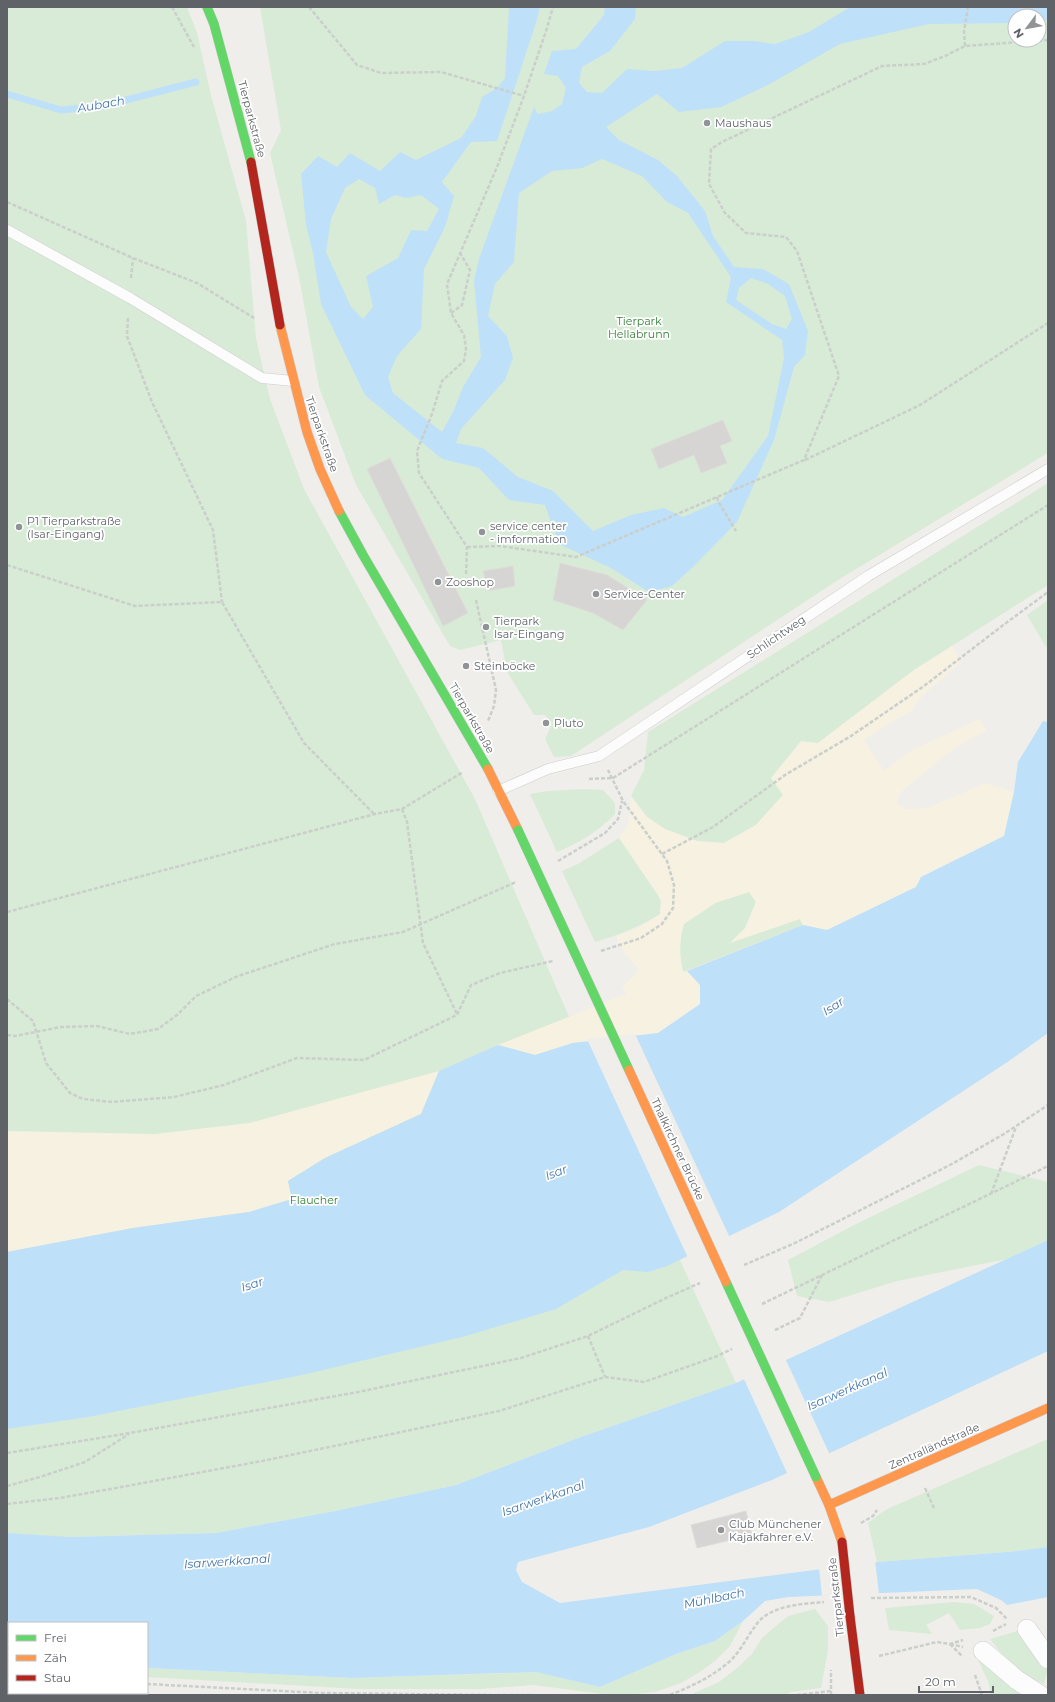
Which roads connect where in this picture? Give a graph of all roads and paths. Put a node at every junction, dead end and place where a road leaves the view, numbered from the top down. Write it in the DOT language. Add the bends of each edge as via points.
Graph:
graph roads {
  1 [pos="207,7"];
  2 [pos="309,7"];
  3 [pos="553,7"];
  4 [pos="968,7"];
  5 [pos="1048,40"];
  6 [pos="965,46"];
  7 [pos="524,96"];
  8 [pos="7,202"];
  9 [pos="7,230"];
  10 [pos="460,253"];
  11 [pos="133,258"];
  12 [pos="130,298"];
  13 [pos="451,313"];
  14 [pos="256,319"];
  15 [pos="1048,323"];
  16 [pos="293,380"];
  17 [pos="804,460"];
  18 [pos="1048,469"];
  19 [pos="716,497"];
  20 [pos="1048,506"];
  21 [pos="736,531"];
  22 [pos="467,547"];
  23 [pos="7,565"];
  24 [pos="466,574"];
  25 [pos="1048,592"];
  26 [pos="476,600"];
  27 [pos="222,602"];
  28 [pos="487,725"];
  29 [pos="469,768"];
  30 [pos="498,791"];
  31 [pos="402,809"];
  32 [pos="375,814"];
  33 [pos="518,830"];
  34 [pos="662,854"];
  35 [pos="7,912"];
  36 [pos="421,925"];
  37 [pos="594,953"];
  38 [pos="554,961"];
  39 [pos="7,999"];
  40 [pos="457,1014"];
  41 [pos="36,1031"];
  42 [pos="7,1035"];
  43 [pos="1016,1126"];
  44 [pos="1048,1166"];
  45 [pos="990,1194"];
  46 [pos="822,1275"];
  47 [pos="755,1307"];
  48 [pos="772,1331"];
  49 [pos="588,1336"];
  50 [pos="736,1347"];
  51 [pos="605,1378"];
  52 [pos="358,1392"];
  53 [pos="1048,1408"];
  54 [pos="130,1433"];
  55 [pos="7,1452"];
  56 [pos="816,1478"];
  57 [pos="7,1486"];
  58 [pos="924,1486"];
  59 [pos="7,1504"];
  60 [pos="829,1505"];
  61 [pos="934,1508"];
  62 [pos="886,1597"];
  63 [pos="822,1602"];
  64 [pos="1027,1629"];
  65 [pos="991,1632"];
  66 [pos="977,1645"];
  67 [pos="877,1656"];
  68 [pos="1048,1659"];
  69 [pos="148,1684"];
  70 [pos="831,1691"];
  71 [pos="1048,1694"];
  72 [pos="496,1695"];
  73 [pos="533,1695"];
  74 [pos="670,1695"];
  75 [pos="797,1695"];
  76 [pos="860,1695"];
  77 [pos="1040,1695"];
  78 [pos="1045,1695"];
  1 -- 16 [label="street, Tierparkstraße" via="214,24 253,169 282,337"];
  2 -- 7 [label="path" via="357,65 381,73 441,72"];
  3 -- 7 [label="path"];
  4 -- 6 [label="path" via="964,31"];
  5 -- 6 [label="path"];
  6 -- 17 [label="path" via="924,64 882,66 711,149 709,184 725,213 746,233 786,237 797,251 839,376"];
  7 -- 10 [label="path"];
  8 -- 11 [label="path"];
  9 -- 12 [label="lane"];
  10 -- 13 [label="path" via="447,284"];
  10 -- 13 [label="path" via="470,270 462,305"];
  11 -- 12 [label="path"];
  11 -- 14 [label="path" via="197,282"];
  12 -- 16 [label="lane" via="262,378"];
  12 -- 27 [label="path" via="127,336 152,402 213,530"];
  13 -- 22 [label="path" via="464,336 464,361 442,381 417,451 419,473"];
  15 -- 17 [label="path" via="920,405"];
  16 -- 30 [label="street, Tierparkstraße" via="320,469 340,513"];
  17 -- 19 [label="path"];
  18 -- 30 [label="lane, Schlichtweg" via="868,576 599,756 548,769"];
  19 -- 21 [label="path"];
  19 -- 22 [label="path" via="576,558 500,546"];
  20 -- 34 [label="path" via="613,778 623,801"];
  22 -- 24 [label="path"];
  23 -- 27 [label="path" via="135,606"];
  25 -- 34 [label="path" via="924,686 851,736 785,775 713,827"];
  26 -- 28 [label="path" via="496,690 494,706"];
  27 -- 32 [label="path" via="304,743"];
  29 -- 31 [label="path"];
  30 -- 33 [label="street, Tierparkstraße"];
  31 -- 32 [label="path"];
  31 -- 36 [label="path"];
  32 -- 35 [label="path"];
  33 -- 56 [label="street, Thalkirchner Brücke, bridge"];
  34 -- 37 [label="path" via="667,861 674,885 673,908 662,924 642,938"];
  36 -- 40 [label="path" via="423,943"];
  36 -- 41 [label="path" via="403,932 336,944 238,976 196,996 158,1029 130,1034 97,1026"];
  38 -- 40 [label="path" via="500,972 471,985"];
  39 -- 41 [label="path" via="33,1021"];
  40 -- 41 [label="path" via="364,1060 297,1058 224,1085 174,1098 112,1102 83,1099 70,1093 46,1062"];
  41 -- 42 [label="path" via="15,1036"];
  43 -- 45 [label="path"];
  44 -- 45 [label="path"];
  45 -- 46 [label="path"];
  46 -- 47 [label="path"];
  46 -- 48 [label="path" via="800,1318"];
  49 -- 51 [label="path"];
  50 -- 51 [label="path" via="644,1382"];
  51 -- 59 [label="path" via="499,1411 406,1431 116,1488"];
  52 -- 54 [label="path"];
  53 -- 60 [label="street, Zentralländstraße"];
  54 -- 55 [label="path"];
  54 -- 57 [label="path" via="85,1462"];
  56 -- 60 [label="street, Tierparkstraße"];
  58 -- 61 [label="path"];
  60 -- 76 [label="street, Tierparkstraße, bridge" via="842,1542"];
  62 -- 65 [label="path" via="971,1597 996,1608 1010,1622"];
  63 -- 74 [label="path" via="791,1606 771,1612 757,1623 730,1661 701,1682"];
  64 -- 68 [label="street"];
  66 -- 67 [label="path" via="937,1642"];
  66 -- 77 [label="street" via="1017,1680"];
  69 -- 72 [label="path" via="321,1693"];
  70 -- 75 [label="path"];
  71 -- 78 [label="street"];
  72 -- 73 [label="path"];
}
